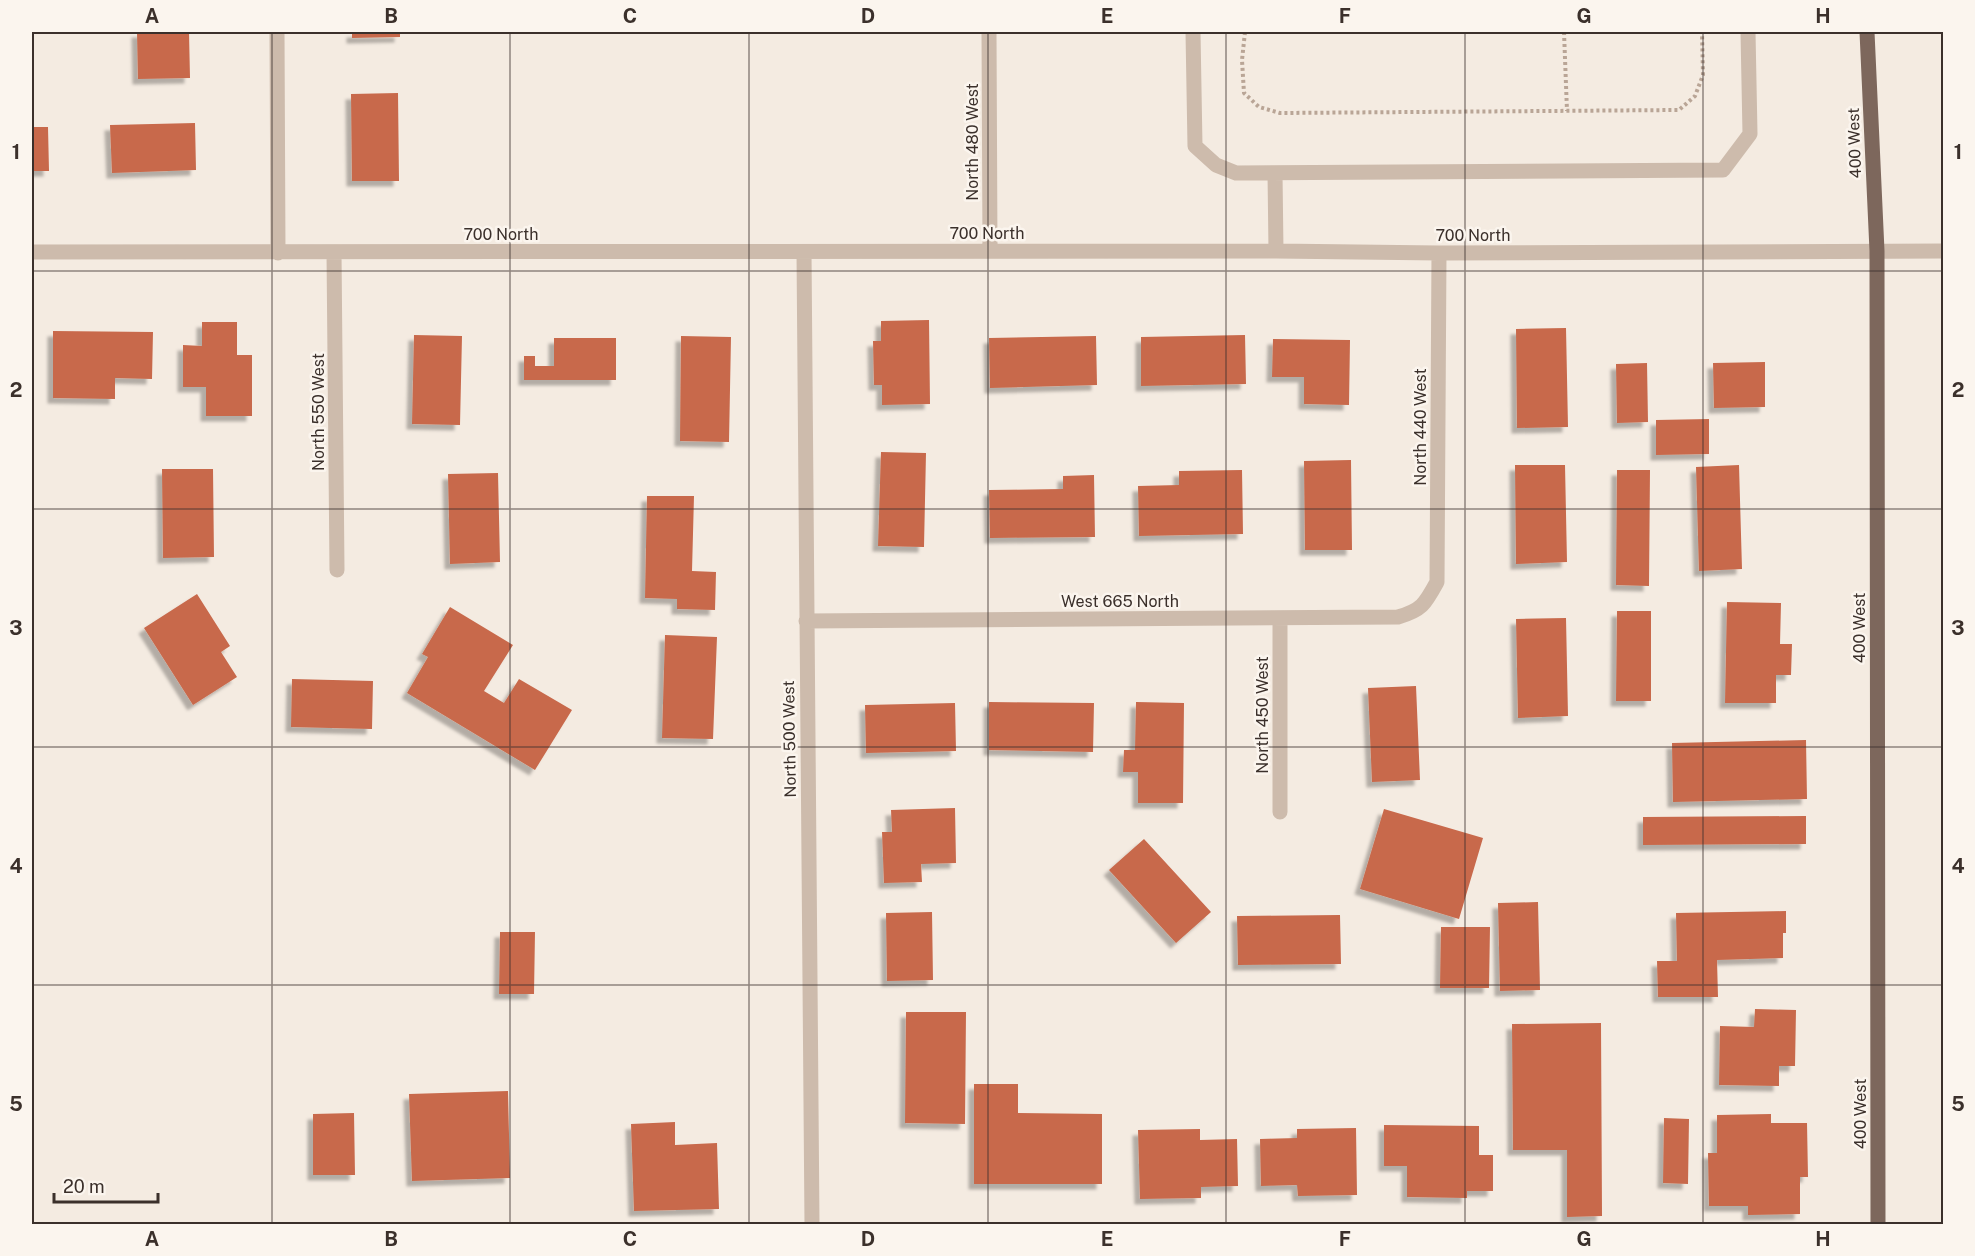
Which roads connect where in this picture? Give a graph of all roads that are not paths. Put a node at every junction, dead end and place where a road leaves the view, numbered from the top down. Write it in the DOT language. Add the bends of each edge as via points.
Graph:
graph roads {
  1 [pos="277,32"];
  2 [pos="989,32"];
  3 [pos="1193,32"];
  4 [pos="1748,32"];
  5 [pos="1867,32"];
  6 [pos="1275,172"];
  7 [pos="990,251"];
  8 [pos="1276,251"];
  9 [pos="1877,251"];
  10 [pos="1944,251"];
  11 [pos="32,252"];
  12 [pos="334,252"];
  13 [pos="804,252"];
  14 [pos="278,253"];
  15 [pos="1439,253"];
  16 [pos="337,570"];
  17 [pos="1428,598"];
  18 [pos="1280,619"];
  19 [pos="806,621"];
  20 [pos="1280,812"];
  21 [pos="812,1224"];
  22 [pos="1878,1224"];
  1 -- 14 [label="street"];
  2 -- 7 [label="street, North 480 West"];
  3 -- 6 [label="street" via="1195,146 1216,165 1236,172"];
  4 -- 6 [label="street" via="1750,134 1723,170"];
  5 -- 9 [label="main road, 400 West"];
  6 -- 8 [label="street"];
  7 -- 8 [label="street, 700 North"];
  7 -- 13 [label="street, 700 North"];
  8 -- 15 [label="street, 700 North"];
  9 -- 10 [label="street, 700 North"];
  9 -- 15 [label="street, 700 North"];
  9 -- 22 [label="main road, 400 West"];
  11 -- 14 [label="street, 700 North"];
  12 -- 13 [label="street, 700 North"];
  12 -- 14 [label="street, 700 North"];
  12 -- 16 [label="street, North 550 West"];
  13 -- 19 [label="street, North 500 West"];
  15 -- 17 [label="street, North 440 West" via="1437,582"];
  17 -- 18 [label="street, West 665 North" via="1416,611 1398,617"];
  18 -- 19 [label="street, West 665 North"];
  18 -- 20 [label="street, North 450 West"];
  19 -- 21 [label="street, North 500 West"];
}
